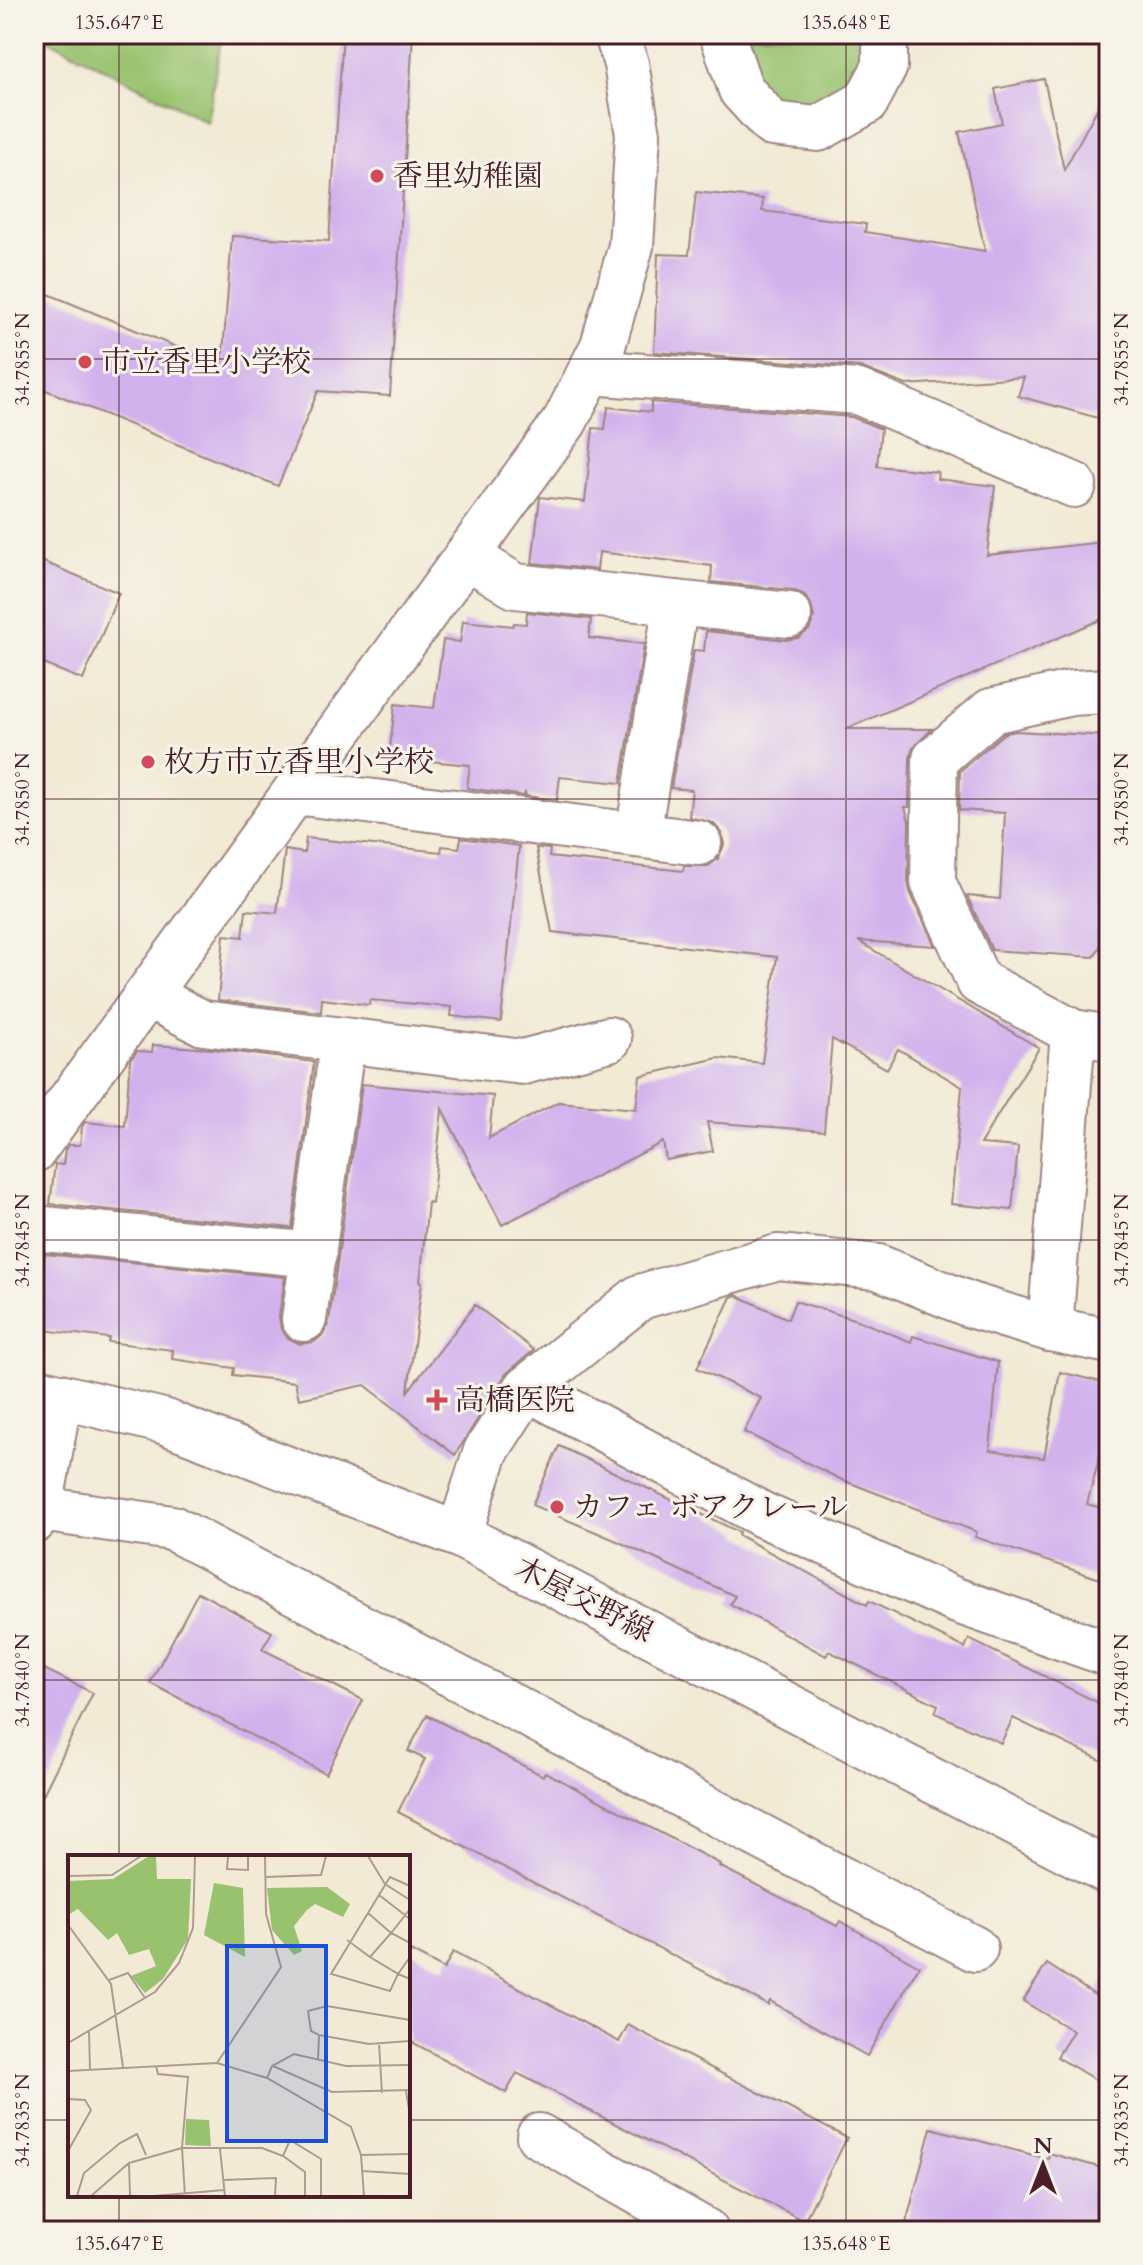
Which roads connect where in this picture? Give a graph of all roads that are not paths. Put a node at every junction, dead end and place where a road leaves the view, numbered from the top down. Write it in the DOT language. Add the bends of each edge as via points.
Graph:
graph roads {
  1 [pos="617,34"];
  2 [pos="722,34"];
  3 [pos="885,34"];
  4 [pos="590,372"];
  5 [pos="1074,485"];
  6 [pos="467,556"];
  7 [pos="676,603"];
  8 [pos="789,615"];
  9 [pos="1109,691"];
  10 [pos="295,792"];
  11 [pos="638,835"];
  12 [pos="699,843"];
  13 [pos="148,995"];
  14 [pos="1091,1035"];
  15 [pos="609,1039"];
  16 [pos="343,1040"];
  17 [pos="34,1150"];
  18 [pos="34,1228"];
  19 [pos="314,1255"];
  20 [pos="304,1319"];
  21 [pos="1050,1329"];
  22 [pos="1109,1341"];
  23 [pos="527,1388"];
  24 [pos="47,1393"];
  25 [pos="37,1515"];
  26 [pos="459,1535"];
  27 [pos="1109,1654"];
  28 [pos="1109,1872"];
  29 [pos="975,1949"];
  30 [pos="539,2136"];
  31 [pos="706,2231"];
  1 -- 4 [label="street" via="638,134 631,246 603,346"];
  2 -- 3 [label="street" via="741,90 772,124 818,129 866,102 885,66"];
  4 -- 5 [label="street" via="858,392"];
  4 -- 6 [label="street" via="565,421"];
  6 -- 7 [label="street" via="515,586"];
  6 -- 10 [label="street"];
  7 -- 8 [label="street"];
  7 -- 11 [label="street"];
  9 -- 14 [label="street" via="1071,693 991,711 935,759 933,882 979,982"];
  10 -- 11 [label="street"];
  10 -- 13 [label="street"];
  11 -- 12 [label="street"];
  13 -- 16 [label="street" via="203,1023"];
  13 -- 17 [label="street"];
  14 -- 21 [label="street"];
  15 -- 16 [label="street" via="523,1062"];
  16 -- 19 [label="street"];
  18 -- 19 [label="street"];
  19 -- 20 [label="street"];
  21 -- 22 [label="street"];
  21 -- 23 [label="street" via="970,1305 878,1267 778,1257 640,1297"];
  23 -- 26 [label="street" via="486,1451"];
  23 -- 27 [label="street" via="777,1521 955,1600"];
  24 -- 25 [label="street"];
  24 -- 26 [label="street, 木屋交野線" via="163,1421"];
  25 -- 29 [label="street" via="172,1528"];
  26 -- 28 [label="street, 木屋交野線"];
  30 -- 31 [label="street"];
}
